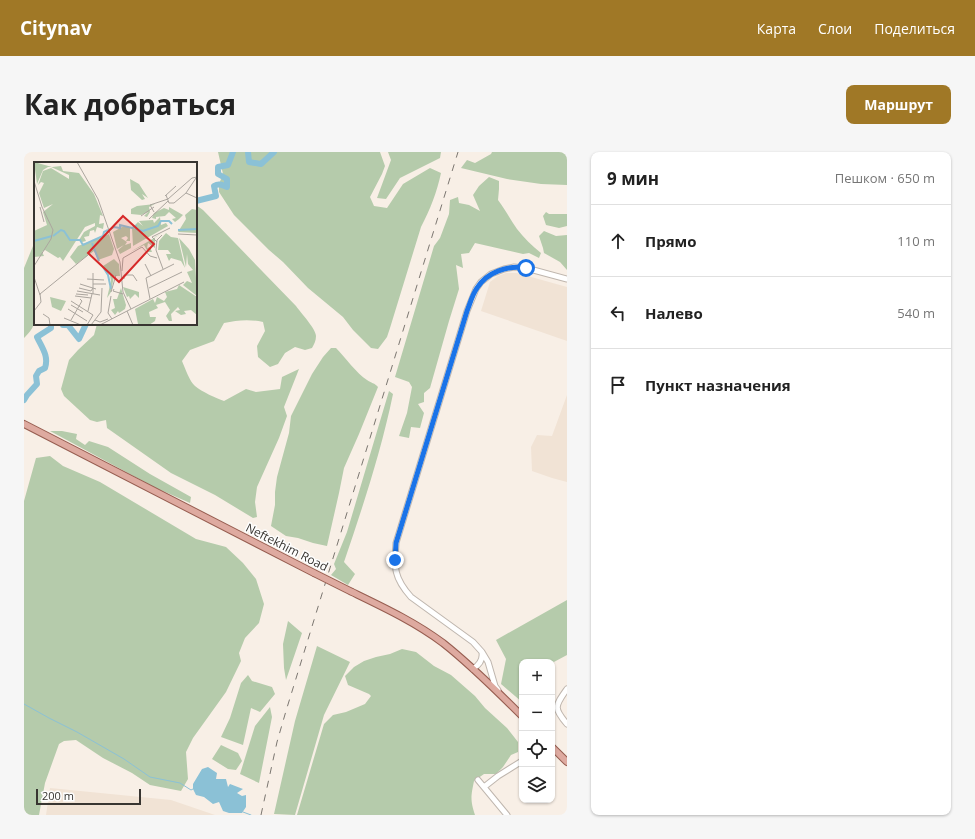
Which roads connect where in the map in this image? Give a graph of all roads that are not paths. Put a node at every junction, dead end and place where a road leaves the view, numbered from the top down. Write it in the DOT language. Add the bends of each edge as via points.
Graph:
graph roads {
  1 [pos="567,280"];
  2 [pos="24,424"];
  3 [pos="482,652"];
  4 [pos="473,669"];
  5 [pos="567,690"];
  6 [pos="500,694"];
  7 [pos="519,713"];
  8 [pos="567,724"];
  9 [pos="555,750"];
  10 [pos="566,760"];
  11 [pos="519,763"];
  12 [pos="478,780"];
  13 [pos="484,787"];
  14 [pos="507,815"];
  1 -- 3 [label="street" via="526,268 509,268 491,274 476,289 396,543 396,572 403,588 411,597 473,642"];
  2 -- 4 [label="main road, Neftekhim Road, bridge" via="401,617 442,643"];
  3 -- 4 [label="street" via="480,662"];
  3 -- 6 [label="street"];
  4 -- 6 [label="main road, Neftekhim Road"];
  5 -- 8 [label="street" via="557,710"];
  6 -- 7 [label="main road, Neftekhim Road"];
  9 -- 10 [label="main road"];
  11 -- 13 [label="street"];
  12 -- 13 [label="street"];
  13 -- 14 [label="street"];
}
